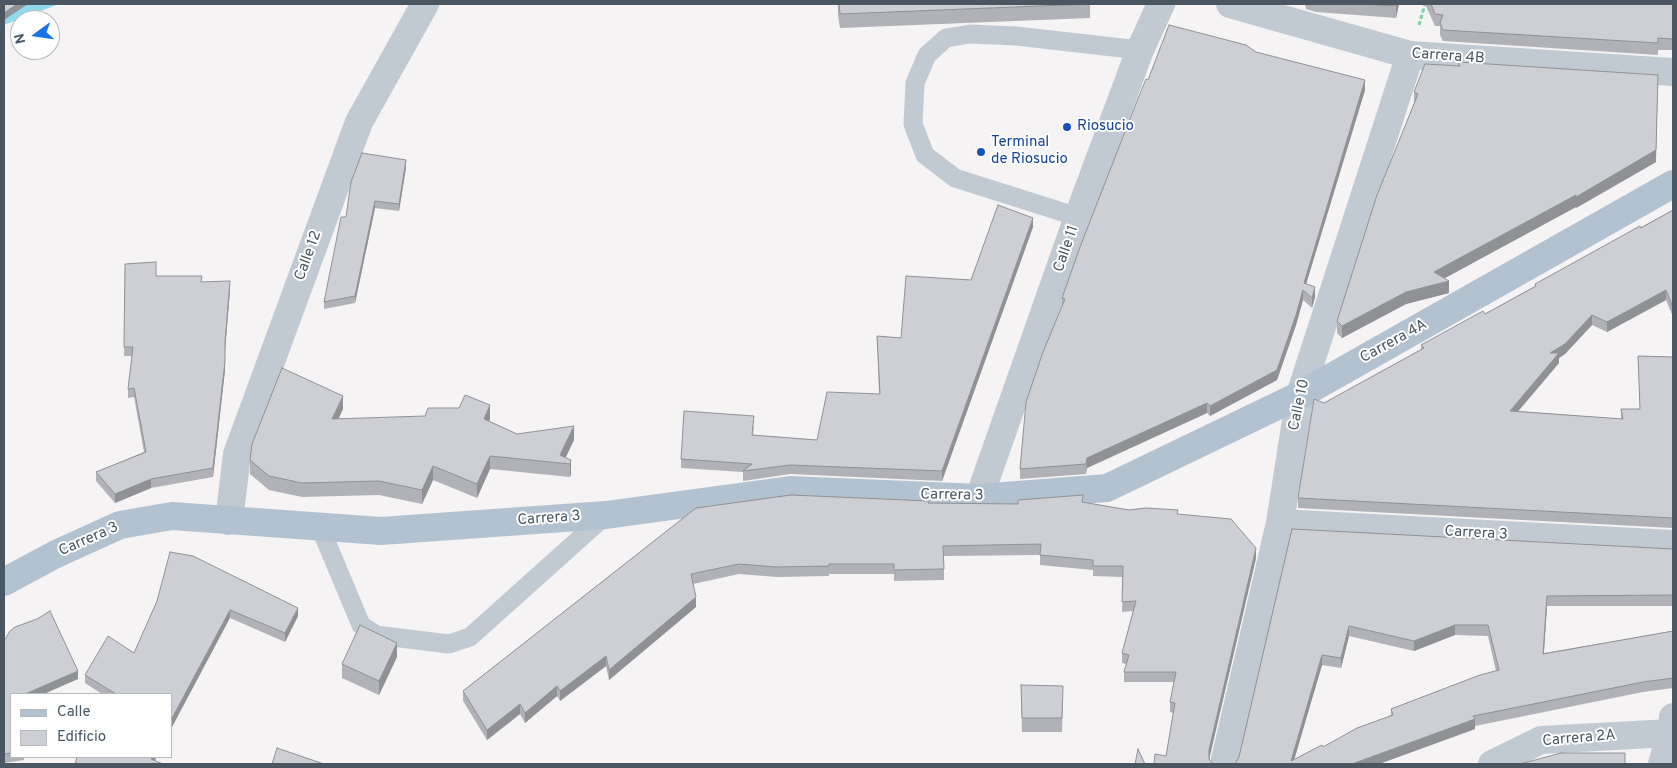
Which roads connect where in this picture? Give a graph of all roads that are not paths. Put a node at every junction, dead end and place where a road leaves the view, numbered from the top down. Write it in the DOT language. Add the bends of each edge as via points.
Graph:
graph roads {
  1 [pos="425,4"];
  2 [pos="1161,4"];
  3 [pos="1230,4"];
  4 [pos="1291,13"];
  5 [pos="1140,50"];
  6 [pos="1410,55"];
  7 [pos="1673,72"];
  8 [pos="1673,184"];
  9 [pos="1078,217"];
  10 [pos="1300,395"];
  11 [pos="1107,488"];
  12 [pos="979,498"];
  13 [pos="606,515"];
  14 [pos="229,521"];
  15 [pos="1280,523"];
  16 [pos="320,527"];
  17 [pos="1673,544"];
  18 [pos="4,582"];
  19 [pos="1672,724"];
  20 [pos="1224,764"];
  21 [pos="1492,764"];
  22 [pos="1662,764"];
  1 -- 14 [label="street, Calle 12" via="359,122 237,454"];
  2 -- 5 [label="street, Calle 11"];
  3 -- 4 [label="street, Carrera 4B"];
  4 -- 6 [label="street, Carrera 4B"];
  5 -- 9 [label="street, Calle 11"];
  5 -- 9 [label="lane" via="970,34 946,38 927,55 915,83 914,124 925,155 955,178"];
  6 -- 7 [label="street, Carrera 4B"];
  6 -- 10 [label="street, Calle 10"];
  8 -- 10 [label="main road, Carrera 4A"];
  9 -- 12 [label="street, Calle 11"];
  10 -- 11 [label="main road, Carrera 4A"];
  10 -- 15 [label="street, Calle 10"];
  11 -- 12 [label="main road, Carrera 3"];
  12 -- 13 [label="main road, Carrera 3" via="790,490"];
  13 -- 16 [label="main road, Carrera 3" via="381,531"];
  13 -- 16 [label="lane" via="470,637 449,644 376,635 361,625"];
  14 -- 16 [label="main road, Carrera 3"];
  14 -- 18 [label="main road, Carrera 3" via="172,516 120,525"];
  15 -- 17 [label="street, Carrera 3"];
  15 -- 20 [label="street, Calle 10"];
  19 -- 21 [label="street, Carrera 2A" via="1540,740"];
  19 -- 22 [label="street"];
}
